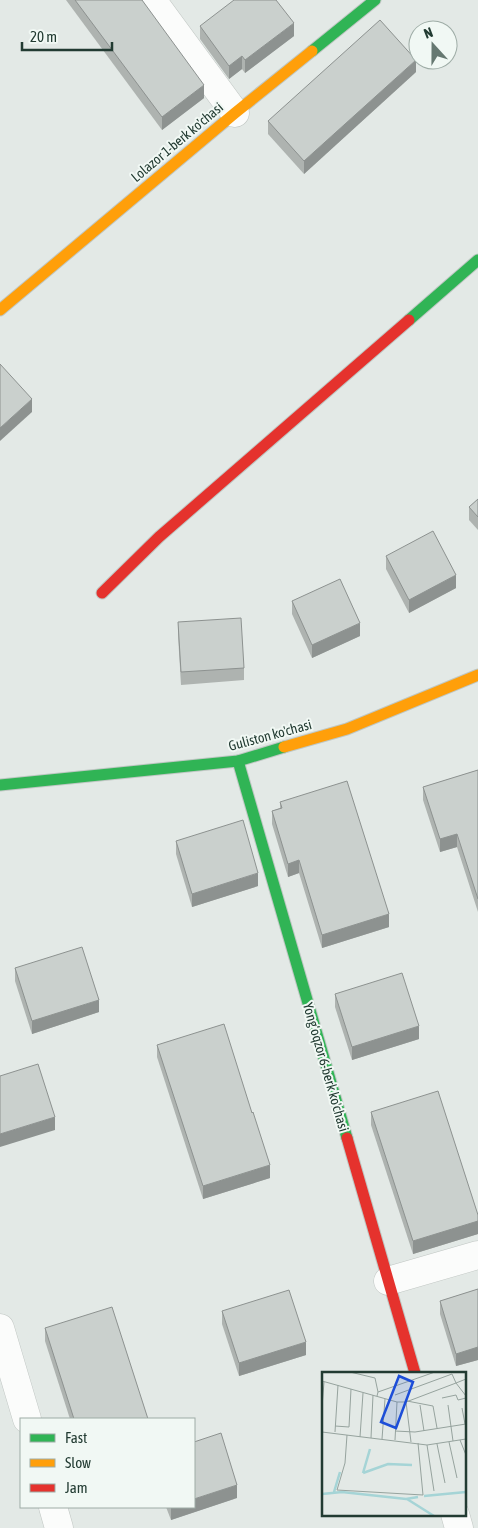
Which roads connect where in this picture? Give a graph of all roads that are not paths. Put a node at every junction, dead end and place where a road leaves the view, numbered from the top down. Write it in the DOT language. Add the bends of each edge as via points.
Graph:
graph roads {
  1 [pos="152,0"];
  2 [pos="375,0"];
  3 [pos="235,114"];
  4 [pos="478,260"];
  5 [pos="0,310"];
  6 [pos="102,593"];
  7 [pos="478,675"];
  8 [pos="238,761"];
  9 [pos="0,785"];
  10 [pos="478,1255"];
  11 [pos="388,1281"];
  12 [pos="0,1328"];
  13 [pos="414,1372"];
  14 [pos="27,1418"];
  15 [pos="53,1508"];
  16 [pos="59,1528"];
  1 -- 3 [label="street"];
  2 -- 3 [label="street, Lolazor 1-berk ko'chasi"];
  3 -- 5 [label="street, Lolazor 1-berk ko'chasi"];
  4 -- 6 [label="street" via="159,538"];
  7 -- 8 [label="street, Guliston ko'chasi" via="347,729"];
  8 -- 9 [label="street, Guliston ko'chasi"];
  8 -- 11 [label="street, Yong‘oqzor 6-berk ko'chasi"];
  10 -- 11 [label="street"];
  11 -- 13 [label="street, Yong‘oqzor 6-berk ko'chasi"];
  12 -- 14 [label="street"];
  15 -- 16 [label="street"];
}
